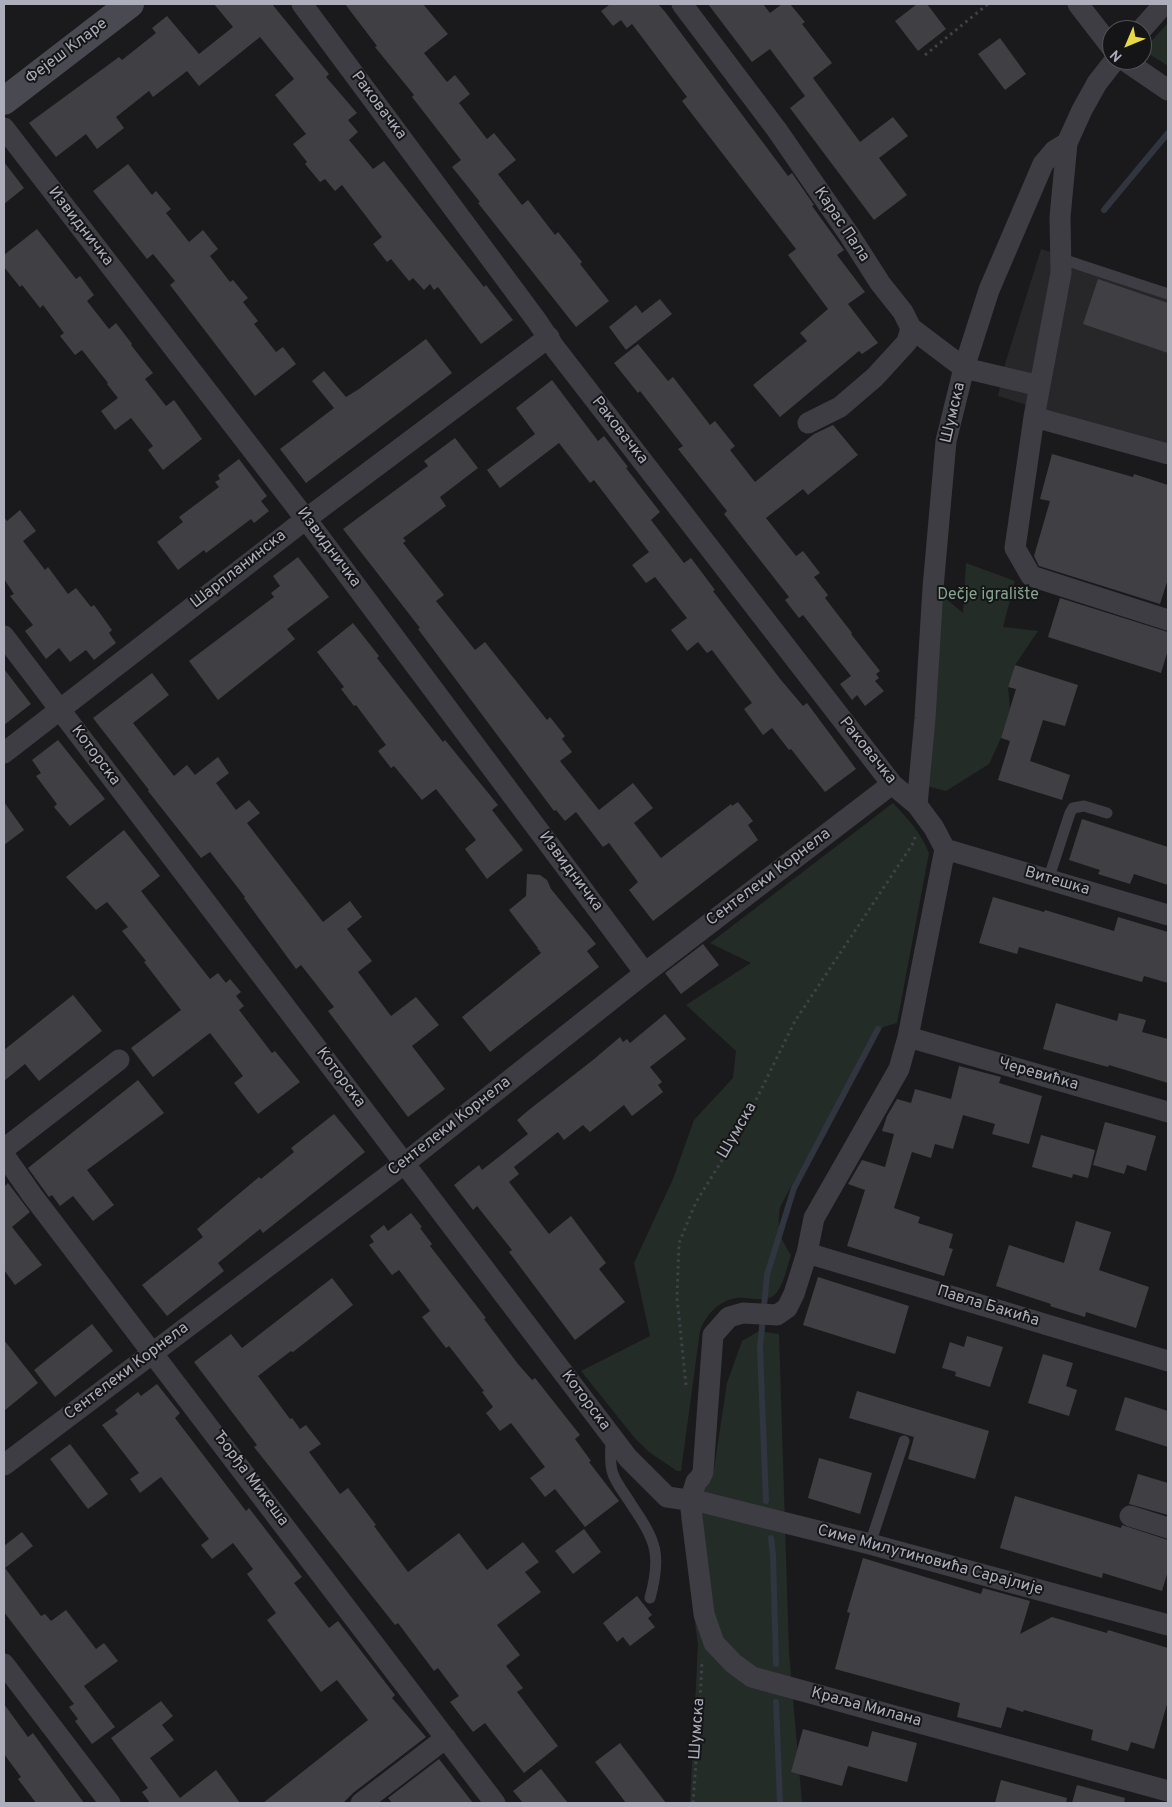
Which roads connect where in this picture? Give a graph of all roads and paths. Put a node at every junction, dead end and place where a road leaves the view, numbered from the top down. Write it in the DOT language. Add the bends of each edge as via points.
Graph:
graph roads {
  1 [pos="130,4"];
  2 [pos="302,4"];
  3 [pos="684,4"];
  4 [pos="988,4"];
  5 [pos="1078,4"];
  6 [pos="1164,4"];
  7 [pos="1150,20"];
  8 [pos="1102,35"];
  9 [pos="925,55"];
  10 [pos="1108,70"];
  11 [pos="1139,70"];
  12 [pos="1167,89"];
  13 [pos="4,101"];
  14 [pos="4,128"];
  15 [pos="1067,143"];
  16 [pos="1062,260"];
  17 [pos="1168,294"];
  18 [pos="911,328"];
  19 [pos="549,337"];
  20 [pos="964,368"];
  21 [pos="1040,386"];
  22 [pos="1034,417"];
  23 [pos="808,423"];
  24 [pos="1168,454"];
  25 [pos="306,519"];
  26 [pos="1168,620"];
  27 [pos="4,636"];
  28 [pos="59,710"];
  29 [pos="4,753"];
  30 [pos="892,784"];
  31 [pos="920,810"];
  32 [pos="1107,813"];
  33 [pos="945,849"];
  34 [pos="1048,880"];
  35 [pos="1168,915"];
  36 [pos="645,972"];
  37 [pos="908,1037"];
  38 [pos="119,1060"];
  39 [pos="1168,1112"];
  40 [pos="4,1149"];
  41 [pos="4,1155"];
  42 [pos="405,1162"];
  43 [pos="807,1253"];
  44 [pos="153,1352"];
  45 [pos="1168,1361"];
  46 [pos="687,1394"];
  47 [pos="611,1435"];
  48 [pos="904,1441"];
  49 [pos="4,1465"];
  50 [pos="690,1501"];
  51 [pos="1130,1516"];
  52 [pos="1168,1528"];
  53 [pos="870,1544"];
  54 [pos="650,1598"];
  55 [pos="1168,1625"];
  56 [pos="708,1649"];
  57 [pos="4,1664"];
  58 [pos="446,1738"];
  59 [pos="1168,1791"];
  60 [pos="110,1803"];
  61 [pos="361,1803"];
  62 [pos="495,1803"];
  63 [pos="693,1803"];
  1 -- 13 [label="street, Фејеш Кларе"];
  2 -- 19 [label="street, Раковачка"];
  3 -- 18 [label="street, Карас Пала" via="777,130"];
  4 -- 9 [label="path"];
  5 -- 8 [label="street"];
  6 -- 7 [label="street"];
  10 -- 15 [label="street, Шумска"];
  11 -- 12 [label="street"];
  14 -- 25 [label="street, Извидничка"];
  15 -- 16 [label="street" via="1060,217"];
  15 -- 20 [label="street, Шумска" via="1054,151 1043,164 989,290"];
  16 -- 17 [label="lane"];
  16 -- 21 [label="street"];
  18 -- 20 [label="street"];
  18 -- 23 [label="street" via="908,342 875,378 840,407"];
  19 -- 25 [label="street, Шарпланинска"];
  19 -- 30 [label="street, Раковачка"];
  20 -- 21 [label="street"];
  20 -- 31 [label="street, Шумска" via="946,441 933,588"];
  21 -- 22 [label="street"];
  22 -- 24 [label="street"];
  22 -- 26 [label="street" via="1014,548 1031,576"];
  25 -- 28 [label="street, Шарпланинска"];
  25 -- 36 [label="street, Извидничка"];
  27 -- 28 [label="street, Которска"];
  28 -- 29 [label="street, Шарпланинска"];
  28 -- 42 [label="street, Которска"];
  30 -- 31 [label="street, Раковачка"];
  30 -- 36 [label="street, Сентелеки Корнела"];
  31 -- 33 [label="street, Раковачка"];
  31 -- 46 [label="path, Шумска" via="912,845 795,1021 726,1154 696,1202 678,1243 677,1298"];
  32 -- 34 [label="lane" via="1084,806 1073,808"];
  33 -- 34 [label="street, Витешка"];
  33 -- 37 [label="street"];
  34 -- 35 [label="street, Витешка"];
  36 -- 42 [label="street, Сентелеки Корнела"];
  37 -- 39 [label="street, Черевићка"];
  37 -- 43 [label="street" via="900,1069 814,1218"];
  38 -- 40 [label="street"];
  41 -- 44 [label="street, Ђорђа Микеша"];
  42 -- 44 [label="street, Сентелеки Корнела"];
  42 -- 47 [label="street, Которска"];
  43 -- 45 [label="street, Павла Бакића"];
  43 -- 50 [label="street" via="787,1308 777,1315 743,1313 729,1317 713,1335 703,1472"];
  44 -- 49 [label="street, Сентелеки Корнела"];
  44 -- 58 [label="street, Ђорђа Микеша"];
  47 -- 50 [label="street, Которска" via="628,1458 667,1497"];
  47 -- 54 [label="lane" via="612,1473 643,1521 658,1562"];
  48 -- 53 [label="lane"];
  50 -- 53 [label="street, Симе Милутиновића Сарајлије"];
  50 -- 56 [label="street, Краља Милана"];
  51 -- 52 [label="street"];
  53 -- 55 [label="street, Симе Милутиновића Сарајлије"];
  56 -- 59 [label="street, Краља Милана" via="752,1677"];
  56 -- 63 [label="path, Шумска"];
  57 -- 60 [label="street"];
  58 -- 61 [label="street"];
  58 -- 62 [label="street, Ђорђа Микеша"];
}
